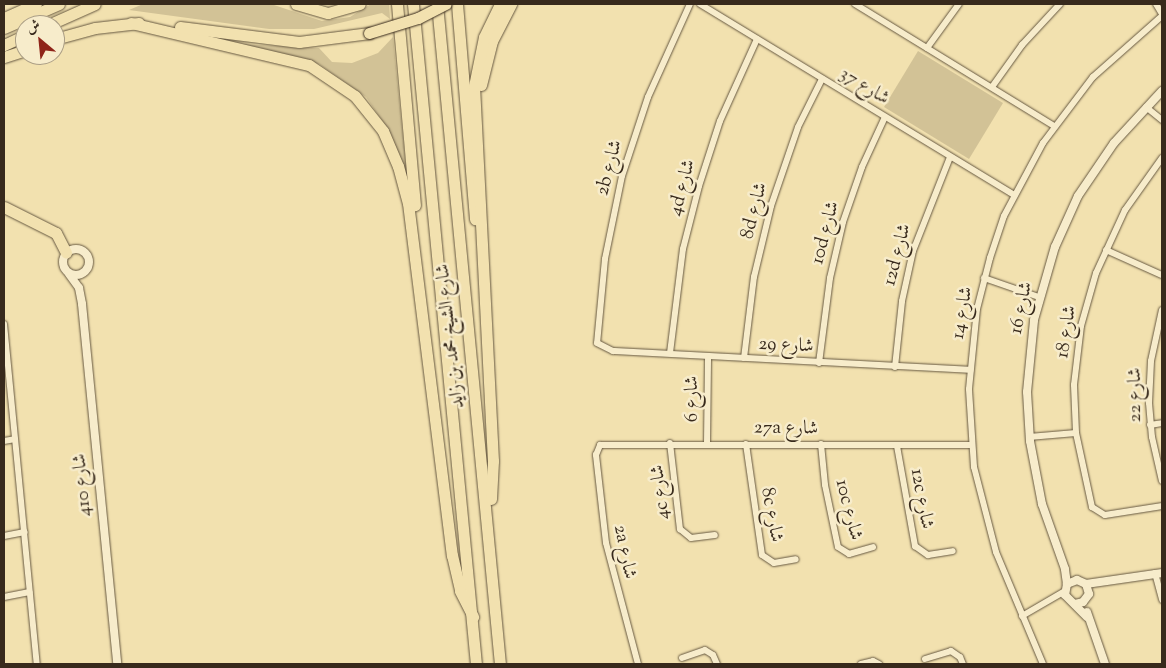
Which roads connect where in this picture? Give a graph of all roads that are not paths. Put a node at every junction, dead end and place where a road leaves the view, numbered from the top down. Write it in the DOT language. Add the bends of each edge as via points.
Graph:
graph roads {
  1 [pos="16,4"];
  2 [pos="36,4"];
  3 [pos="59,4"];
  4 [pos="95,4"];
  5 [pos="296,4"];
  6 [pos="360,4"];
  7 [pos="397,4"];
  8 [pos="413,4"];
  9 [pos="437,4"];
  10 [pos="446,4"];
  11 [pos="457,4"];
  12 [pos="500,4"];
  13 [pos="511,4"];
  14 [pos="690,4"];
  15 [pos="700,4"];
  16 [pos="855,4"];
  17 [pos="960,4"];
  18 [pos="1060,4"];
  19 [pos="1156,4"];
  20 [pos="864,6"];
  21 [pos="4,10"];
  22 [pos="1162,15"];
  23 [pos="65,17"];
  24 [pos="4,18"];
  25 [pos="131,22"];
  26 [pos="4,28"];
  27 [pos="65,37"];
  28 [pos="757,39"];
  29 [pos="926,48"];
  30 [pos="822,79"];
  31 [pos="992,87"];
  32 [pos="1162,91"];
  33 [pos="1147,105"];
  34 [pos="885,117"];
  35 [pos="1162,120"];
  36 [pos="1054,126"];
  37 [pos="950,157"];
  38 [pos="1162,158"];
  39 [pos="479,167"];
  40 [pos="1014,195"];
  41 [pos="4,207"];
  42 [pos="1106,250"];
  43 [pos="66,253"];
  44 [pos="84,272"];
  45 [pos="70,274"];
  46 [pos="1162,274"];
  47 [pos="984,280"];
  48 [pos="484,285"];
  49 [pos="1040,295"];
  50 [pos="421,302"];
  51 [pos="82,304"];
  52 [pos="1162,310"];
  53 [pos="4,324"];
  54 [pos="601,348"];
  55 [pos="670,353"];
  56 [pos="708,356"];
  57 [pos="744,358"];
  58 [pos="819,363"];
  59 [pos="894,367"];
  60 [pos="970,370"];
  61 [pos="1162,423"];
  62 [pos="1150,425"];
  63 [pos="1076,433"];
  64 [pos="15,439"];
  65 [pos="1029,439"];
  66 [pos="4,441"];
  67 [pos="670,443"];
  68 [pos="707,443"];
  69 [pos="746,444"];
  70 [pos="821,444"];
  71 [pos="600,445"];
  72 [pos="971,445"];
  73 [pos="896,446"];
  74 [pos="1162,481"];
  75 [pos="1162,506"];
  76 [pos="488,515"];
  77 [pos="25,532"];
  78 [pos="715,535"];
  79 [pos="4,536"];
  80 [pos="873,548"];
  81 [pos="953,550"];
  82 [pos="796,559"];
  83 [pos="1063,564"];
  84 [pos="1159,573"];
  85 [pos="1078,580"];
  86 [pos="1106,583"];
  87 [pos="1086,584"];
  88 [pos="1066,588"];
  89 [pos="30,592"];
  90 [pos="4,597"];
  91 [pos="1088,597"];
  92 [pos="1162,598"];
  93 [pos="1052,602"];
  94 [pos="1072,602"];
  95 [pos="1021,614"];
  96 [pos="472,617"];
  97 [pos="1087,617"];
  98 [pos="682,658"];
  99 [pos="925,659"];
  100 [pos="37,664"];
  101 [pos="117,664"];
  102 [pos="476,664"];
  103 [pos="500,664"];
  104 [pos="638,664"];
  105 [pos="717,664"];
  106 [pos="861,664"];
  107 [pos="879,664"];
  108 [pos="963,664"];
  109 [pos="1043,664"];
  110 [pos="1105,664"];
  1 -- 21 [label="highway"];
  2 -- 24 [label="highway"];
  3 -- 26 [label="highway"];
  4 -- 23 [label="highway"];
  5 -- 6 [label="highway" via="328,13"];
  7 -- 50 [label="highway" via="420,253"];
  8 -- 96 [label="highway, شارع الشيخ محمد بن زايد"];
  9 -- 76 [label="highway, شارع الشيخ محمد بن زايد"];
  10 -- 25 [label="highway, bridge" via="418,18 369,33 299,42"];
  11 -- 48 [label="highway" via="471,181"];
  12 -- 39 [label="highway" via="484,37 475,68"];
  13 -- 39 [label="highway" via="492,41 483,69"];
  14 -- 54 [label="street, 2b شارع" via="648,97 622,176 601,287 596,338"];
  15 -- 28 [label="street, شارع 37"];
  16 -- 20 [label="street"];
  17 -- 29 [label="street"];
  18 -- 31 [label="street" via="1022,45"];
  19 -- 22 [label="street"];
  20 -- 29 [label="street"];
  22 -- 36 [label="street, شارع 14" via="1110,60"];
  25 -- 27 [label="highway"];
  25 -- 50 [label="highway" via="299,61 329,76 355,96 383,131 400,172"];
  28 -- 30 [label="street, شارع 37"];
  28 -- 55 [label="street, 4d شارع" via="720,121 698,186 679,274"];
  29 -- 31 [label="street"];
  30 -- 34 [label="street, شارع 37"];
  30 -- 57 [label="street, 8d شارع" via="787,156 768,214 754,277"];
  31 -- 36 [label="street"];
  32 -- 33 [label="street, شارع 16"];
  33 -- 35 [label="street"];
  33 -- 49 [label="street, شارع 16" via="1114,143 1082,189 1058,238"];
  34 -- 37 [label="street, شارع 37"];
  34 -- 58 [label="street, 10d شارع" via="862,167 843,222 830,278"];
  36 -- 40 [label="street, شارع 14"];
  37 -- 40 [label="street, شارع 37"];
  37 -- 59 [label="street, 12d شارع" via="913,251 902,300"];
  38 -- 42 [label="street, شارع 18" via="1125,210"];
  39 -- 48 [label="highway"];
  40 -- 47 [label="street, شارع 14"];
  41 -- 43 [label="highway" via="56,233"];
  42 -- 46 [label="street"];
  42 -- 63 [label="street, شارع 18" via="1088,296 1081,326 1074,385"];
  43 -- 44 [label="street" via="78,249 85,253 88,264"];
  43 -- 45 [label="street" via="63,266"];
  44 -- 45 [label="street"];
  44 -- 51 [label="street, شارع 410"];
  45 -- 51 [label="street, شارع 410"];
  47 -- 49 [label="street"];
  47 -- 60 [label="street, شارع 14"];
  48 -- 76 [label="highway" via="494,462"];
  49 -- 65 [label="street, شارع 16" via="1028,368"];
  50 -- 96 [label="highway" via="453,560 460,591"];
  51 -- 101 [label="street, شارع 410"];
  52 -- 62 [label="street, شارع 22" via="1151,361"];
  53 -- 64 [label="street"];
  54 -- 55 [label="street, شارع 29"];
  55 -- 56 [label="street, شارع 29"];
  56 -- 57 [label="street, شارع 29"];
  56 -- 68 [label="street, شارع 6"];
  57 -- 58 [label="street, شارع 29"];
  58 -- 59 [label="street, شارع 29"];
  59 -- 60 [label="street, شارع 29"];
  60 -- 72 [label="street, شارع 14"];
  61 -- 62 [label="street"];
  62 -- 74 [label="street, شارع 22"];
  63 -- 65 [label="street"];
  63 -- 75 [label="street, شارع 18" via="1092,508 1100,514 1110,514"];
  64 -- 66 [label="street"];
  64 -- 77 [label="street"];
  65 -- 83 [label="street, شارع 16" via="1042,504"];
  67 -- 68 [label="street, 27a شارع"];
  67 -- 71 [label="street, 27a شارع"];
  67 -- 78 [label="street, 4c شارع" via="680,529 691,538"];
  68 -- 69 [label="street, 27a شارع"];
  69 -- 70 [label="street, 27a شارع"];
  69 -- 82 [label="street, 8c شارع" via="762,555 774,562"];
  70 -- 73 [label="street, 27a شارع"];
  70 -- 80 [label="street, 10c شارع" via="825,485 838,547 849,554"];
  71 -- 104 [label="street, 2a شارع" via="596,455 606,543"];
  72 -- 73 [label="street, 27a شارع"];
  72 -- 95 [label="street, شارع 14" via="989,531"];
  73 -- 81 [label="street, 12c شارع" via="915,546 928,555"];
  76 -- 103 [label="highway, شارع الشيخ محمد بن زايد"];
  77 -- 79 [label="street"];
  77 -- 89 [label="street"];
  83 -- 85 [label="street, شارع 16"];
  83 -- 88 [label="street, شارع 16"];
  84 -- 86 [label="street"];
  84 -- 92 [label="street"];
  85 -- 87 [label="street"];
  85 -- 88 [label="street"];
  86 -- 87 [label="street"];
  86 -- 91 [label="street"];
  87 -- 91 [label="street"];
  88 -- 93 [label="street"];
  88 -- 94 [label="street, شارع 16"];
  89 -- 90 [label="street"];
  89 -- 100 [label="street"];
  91 -- 94 [label="street"];
  91 -- 97 [label="street"];
  93 -- 94 [label="street"];
  93 -- 95 [label="street"];
  94 -- 97 [label="street"];
  95 -- 109 [label="street, شارع 14"];
  96 -- 102 [label="highway, شارع الشيخ محمد بن زايد"];
  97 -- 110 [label="street"];
  98 -- 105 [label="street" via="705,650 713,655"];
  99 -- 108 [label="street" via="951,651"];
  106 -- 107 [label="street" via="873,661"];
}
